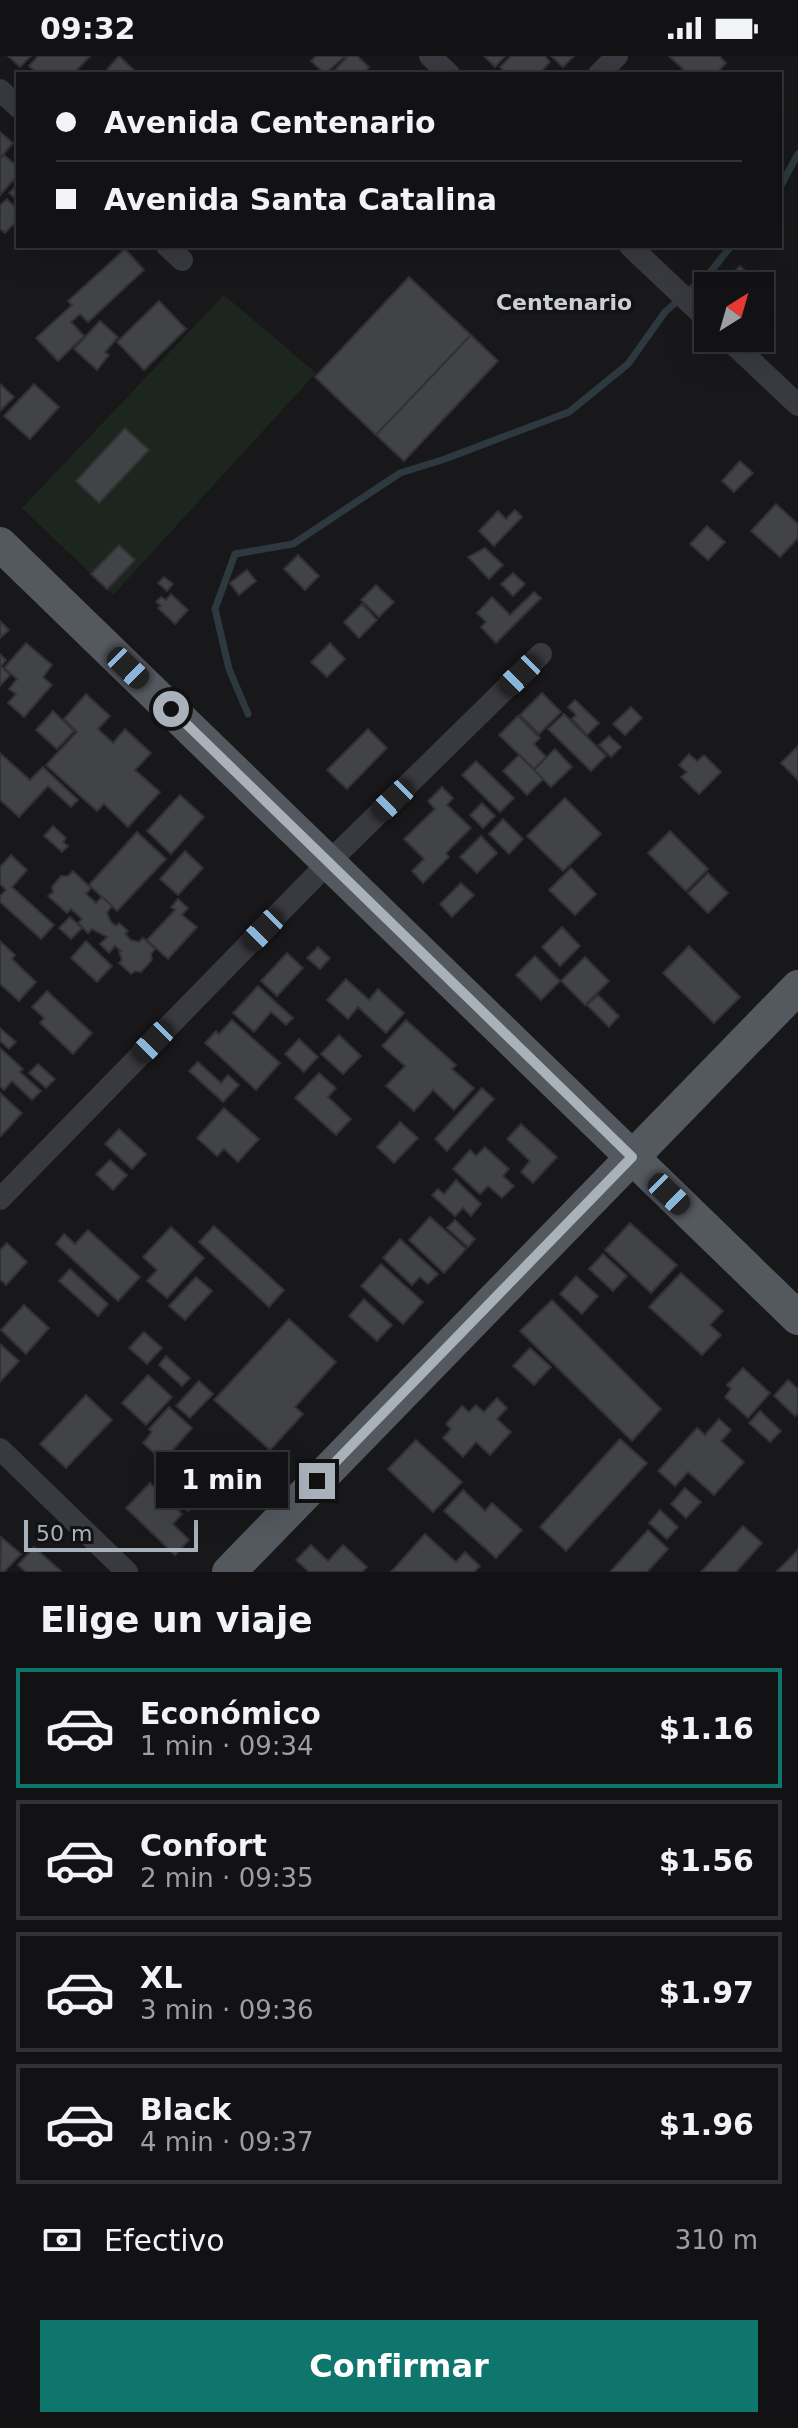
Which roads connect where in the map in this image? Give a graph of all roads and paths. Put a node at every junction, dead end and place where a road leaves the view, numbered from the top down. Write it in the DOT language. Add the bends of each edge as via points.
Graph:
graph roads {
  1 [pos="430,56"];
  2 [pos="617,56"];
  3 [pos="447,72"];
  4 [pos="601,72"];
  5 [pos="0,90"];
  6 [pos="16,105"];
  7 [pos="632,248"];
  8 [pos="694,306"];
  9 [pos="742,352"];
  10 [pos="798,405"];
  11 [pos="0,544"];
  12 [pos="541,654"];
  13 [pos="329,862"];
  14 [pos="798,987"];
  15 [pos="632,1157"];
  16 [pos="0,1199"];
  17 [pos="798,1318"];
  18 [pos="0,1449"];
  19 [pos="127,1572"];
  20 [pos="229,1572"];
  1 -- 3 [label="street"];
  2 -- 4 [label="street"];
  5 -- 6 [label="street"];
  7 -- 8 [label="street"];
  9 -- 10 [label="street"];
  11 -- 13 [label="main road"];
  12 -- 13 [label="street"];
  13 -- 15 [label="main road"];
  13 -- 16 [label="street"];
  14 -- 15 [label="main road"];
  15 -- 17 [label="main road"];
  15 -- 20 [label="main road"];
  18 -- 19 [label="street"];
}
